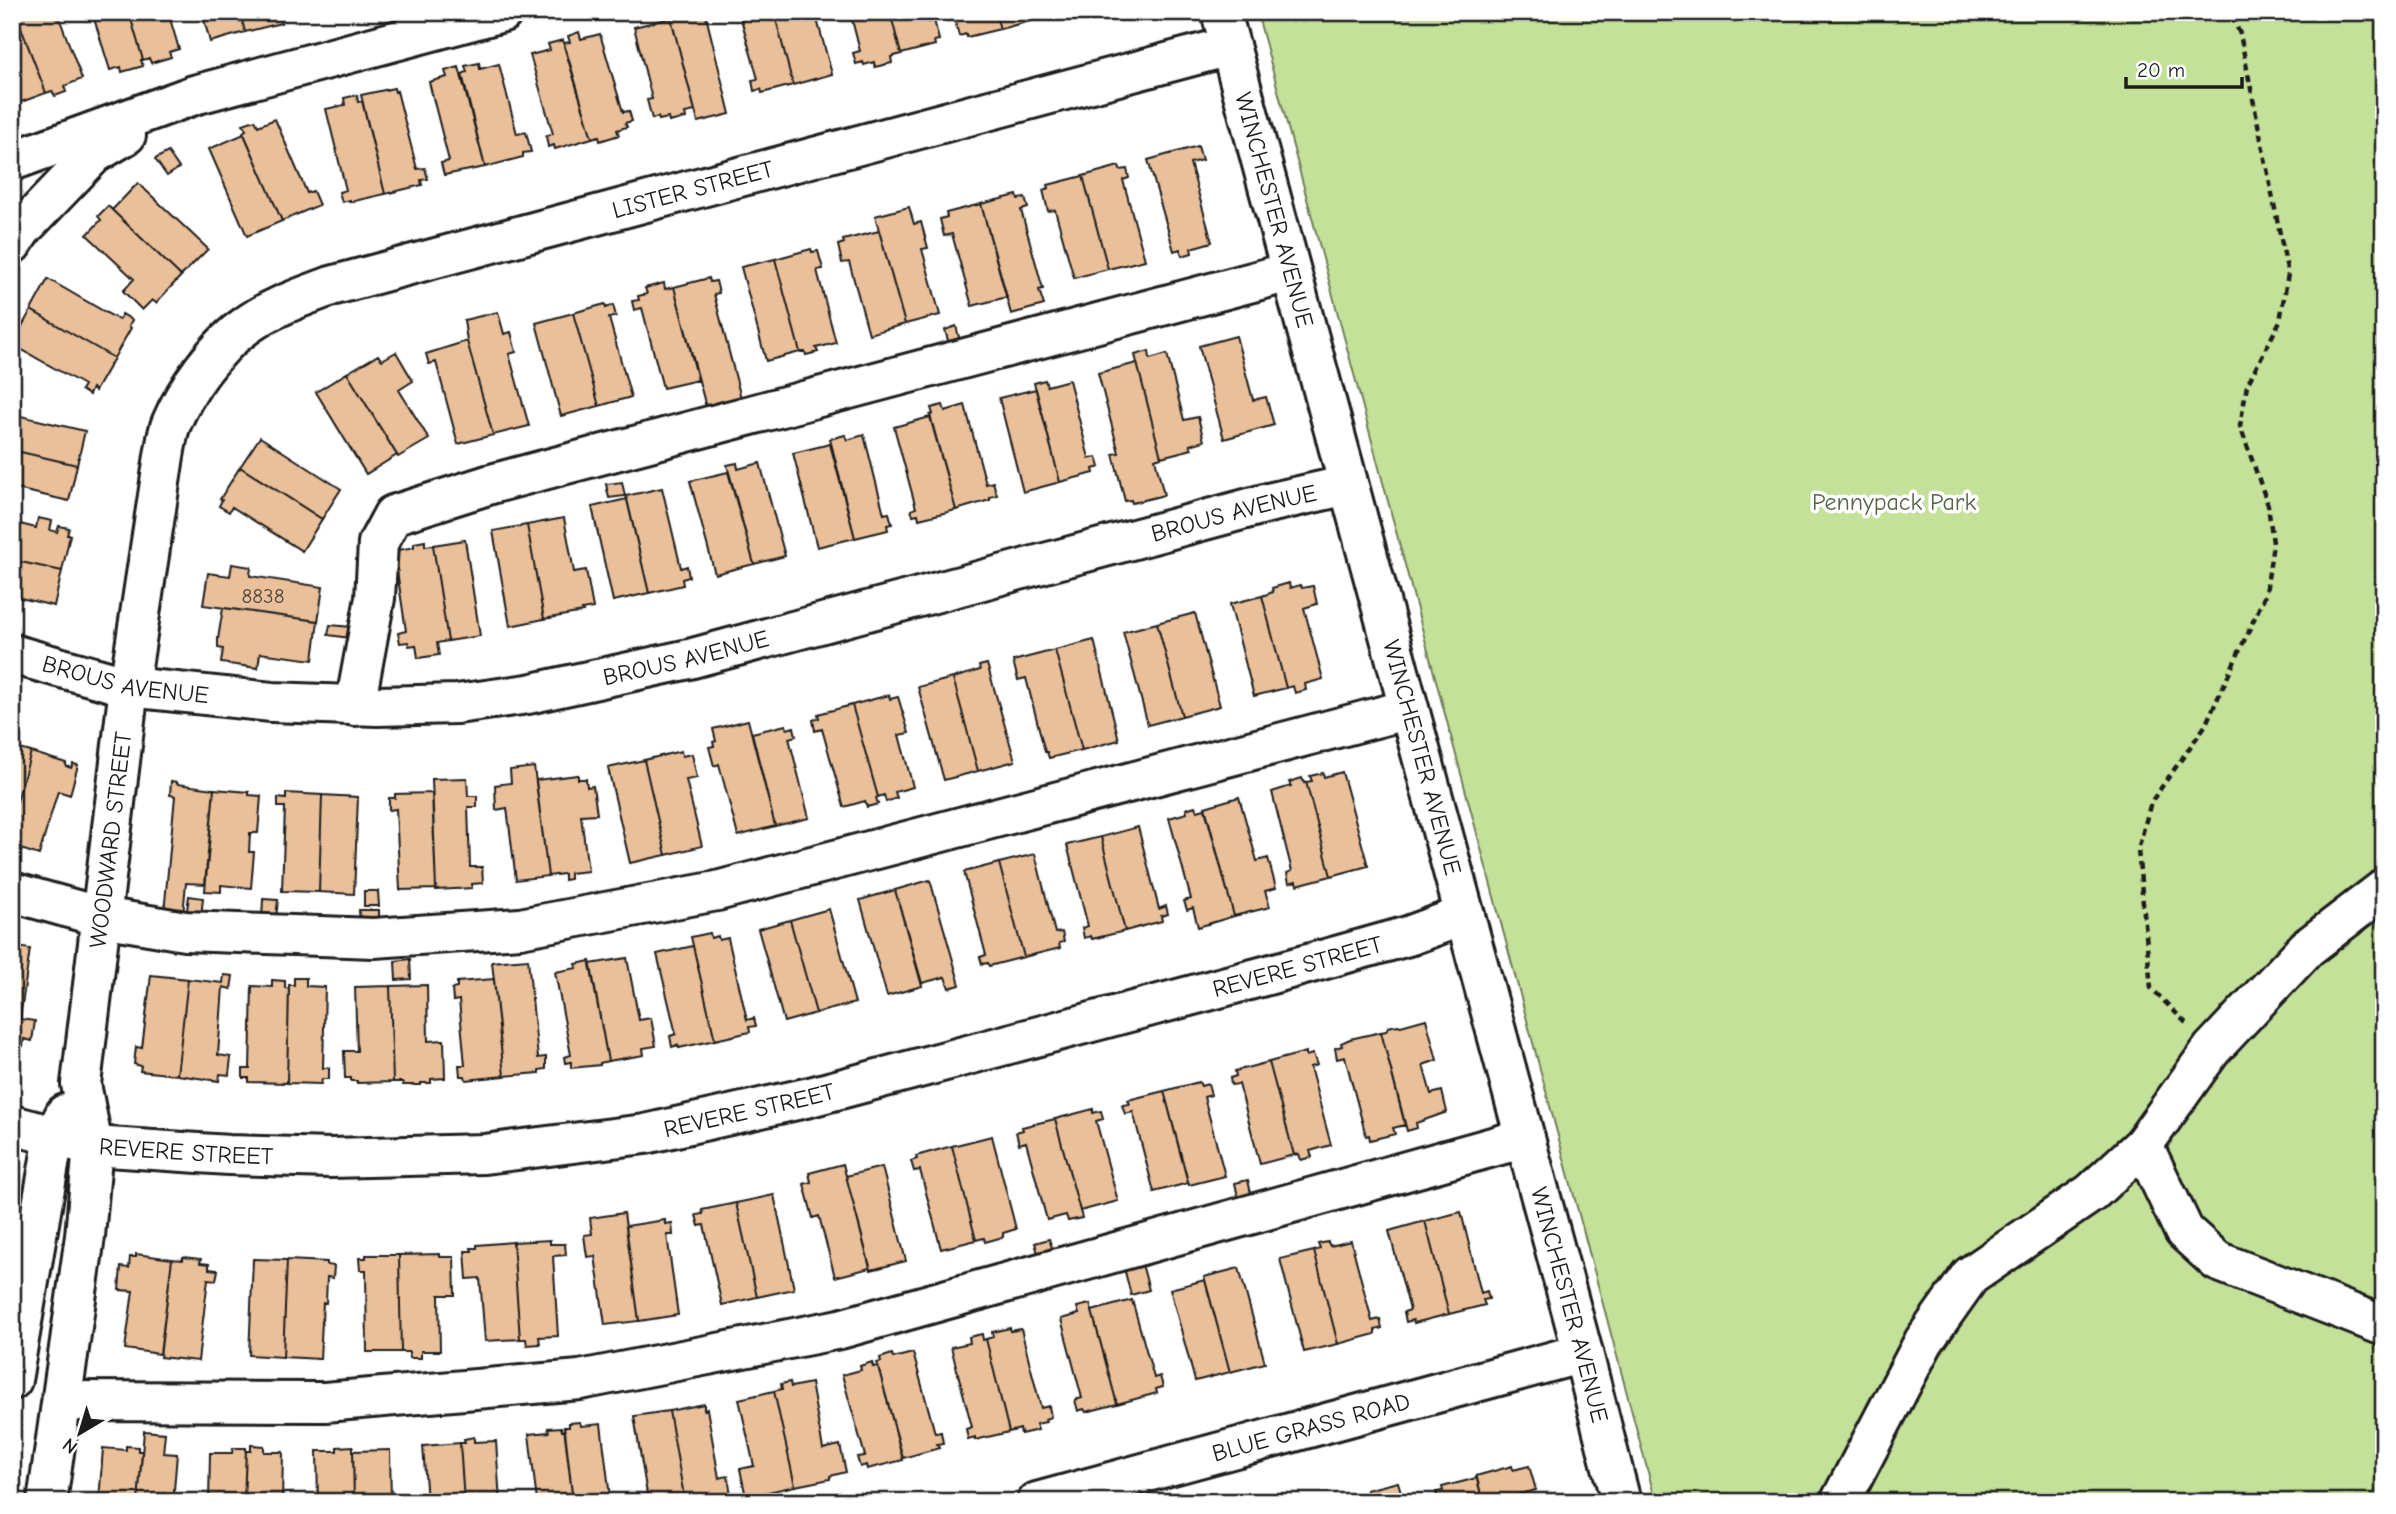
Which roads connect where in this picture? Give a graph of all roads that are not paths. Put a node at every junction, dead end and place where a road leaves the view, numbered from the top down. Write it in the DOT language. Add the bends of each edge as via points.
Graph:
graph roads {
  1 [pos="503,12"];
  2 [pos="1226,29"];
  3 [pos="194,95"];
  4 [pos="12,161"];
  5 [pos="12,244"];
  6 [pos="1290,272"];
  7 [pos="188,391"];
  8 [pos="1348,485"];
  9 [pos="12,654"];
  10 [pos="129,687"];
  11 [pos="355,706"];
  12 [pos="1409,709"];
  13 [pos="2384,889"];
  14 [pos="12,892"];
  15 [pos="1465,915"];
  16 [pos="101,917"];
  17 [pos="81,1084"];
  18 [pos="12,1125"];
  19 [pos="54,1136"];
  20 [pos="1525,1138"];
  21 [pos="2143,1145"];
  22 [pos="93,1146"];
  23 [pos="2384,1326"];
  24 [pos="1583,1353"];
  25 [pos="13,1369"];
  26 [pos="62,1401"];
  27 [pos="47,1502"];
  28 [pos="1037,1502"];
  29 [pos="1621,1502"];
  30 [pos="1840,1502"];
  1 -- 3 [label="street"];
  2 -- 6 [label="street, WINCHESTER AVENUE"];
  2 -- 7 [label="street, LISTER STREET" via="331,286 281,305 245,326"];
  3 -- 4 [label="street"];
  3 -- 5 [label="street" via="94,153"];
  6 -- 8 [label="street, WINCHESTER AVENUE"];
  6 -- 11 [label="street" via="491,484 393,515 378,543 375,598"];
  7 -- 10 [label="street, WOODWARD STREET" via="170,426 164,456"];
  8 -- 11 [label="street, BROUS AVENUE" via="662,665 457,704"];
  8 -- 12 [label="street, WINCHESTER AVENUE"];
  9 -- 10 [label="street, BROUS AVENUE"];
  10 -- 11 [label="street, BROUS AVENUE"];
  10 -- 16 [label="street, WOODWARD STREET"];
  12 -- 15 [label="street, WINCHESTER AVENUE"];
  12 -- 16 [label="street" via="717,891 520,928 374,938 185,931"];
  13 -- 21 [label="street" via="2307,948 2212,1049"];
  14 -- 16 [label="street"];
  15 -- 20 [label="street, WINCHESTER AVENUE"];
  15 -- 22 [label="street, REVERE STREET" via="1370,947 810,1097 645,1133 484,1154 331,1158"];
  16 -- 17 [label="street, WOODWARD STREET"];
  17 -- 19 [label="street, WOODWARD STREET"];
  17 -- 22 [label="street, WOODWARD STREET"];
  18 -- 19 [label="street, REVERE STREET"];
  19 -- 22 [label="street, REVERE STREET"];
  19 -- 25 [label="street, WOODWARD STREET"];
  20 -- 24 [label="street, WINCHESTER AVENUE"];
  20 -- 26 [label="street" via="840,1329 580,1380 325,1402"];
  21 -- 23 [label="street" via="2184,1231 2217,1261"];
  21 -- 30 [label="street" via="2091,1194 1970,1276 1924,1341"];
  22 -- 26 [label="street, WOODWARD STREET"];
  24 -- 28 [label="street, BLUE GRASS ROAD"];
  24 -- 29 [label="street, WINCHESTER AVENUE"];
  26 -- 27 [label="street, WOODWARD STREET"];
}
